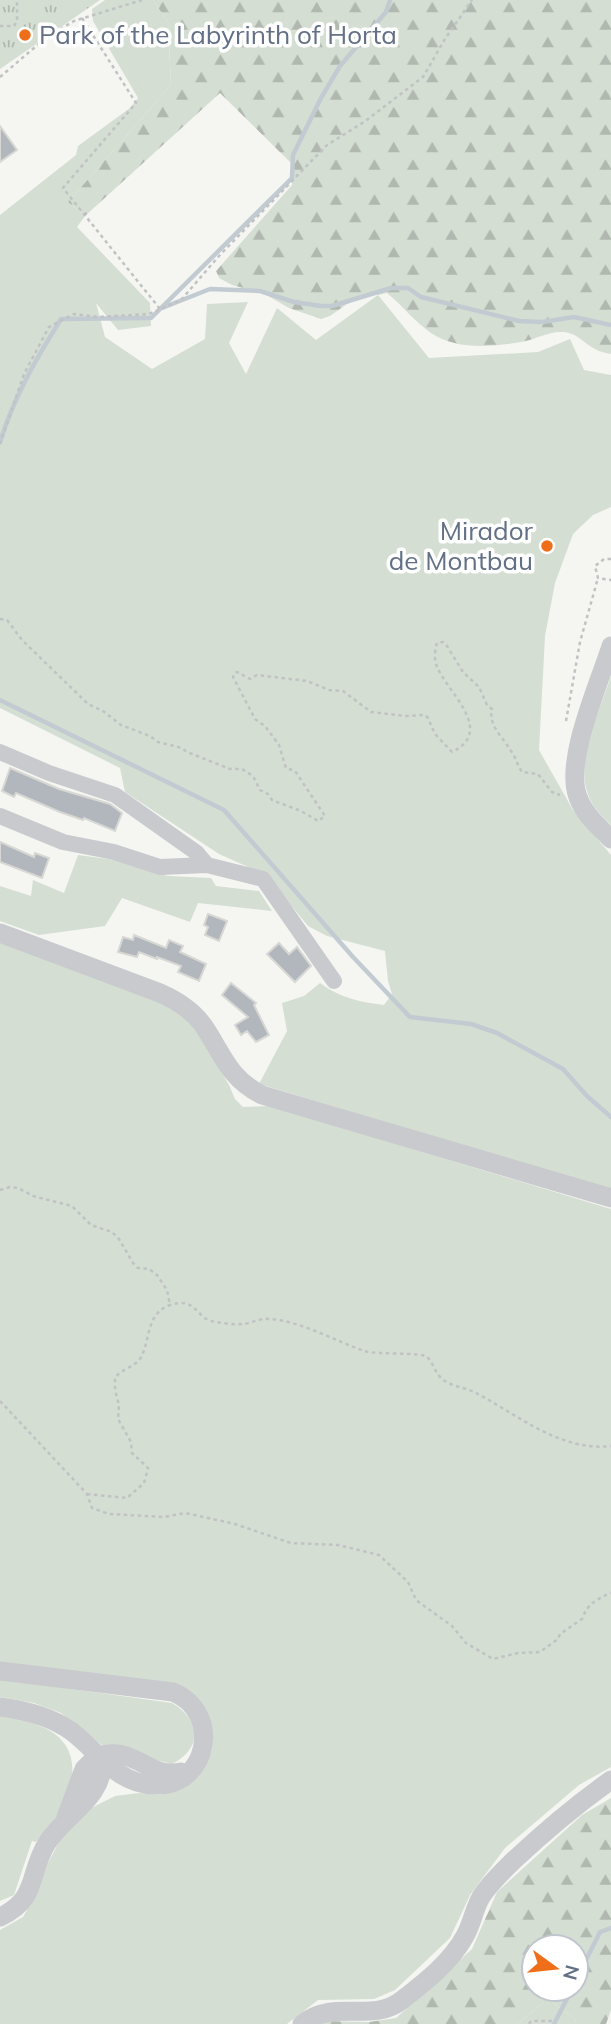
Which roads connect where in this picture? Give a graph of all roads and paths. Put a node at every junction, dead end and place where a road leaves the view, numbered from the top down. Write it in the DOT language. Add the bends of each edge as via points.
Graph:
graph roads {
  1 [pos="17,0"];
  2 [pos="142,0"];
  3 [pos="472,0"];
  4 [pos="82,18"];
  5 [pos="0,26"];
  6 [pos="0,77"];
  7 [pos="160,309"];
  8 [pos="0,444"];
  9 [pos="611,559"];
  10 [pos="598,578"];
  11 [pos="611,580"];
  12 [pos="0,618"];
  13 [pos="611,646"];
  14 [pos="566,721"];
  15 [pos="0,752"];
  16 [pos="564,792"];
  17 [pos="0,816"];
  18 [pos="611,839"];
  19 [pos="207,864"];
  20 [pos="0,933"];
  21 [pos="334,981"];
  22 [pos="0,1190"];
  23 [pos="611,1198"];
  24 [pos="170,1305"];
  25 [pos="0,1401"];
  26 [pos="611,1446"];
  27 [pos="86,1494"];
  28 [pos="611,1593"];
  29 [pos="0,1671"];
  30 [pos="0,1707"];
  31 [pos="64,1727"];
  32 [pos="100,1758"];
  33 [pos="191,1769"];
  34 [pos="80,1777"];
  35 [pos="611,1780"];
  36 [pos="149,1784"];
  37 [pos="91,1798"];
  38 [pos="62,1824"];
  39 [pos="0,1917"];
  40 [pos="302,2024"];
  41 [pos="529,2024"];
  42 [pos="555,2024"];
  1 -- 5 [label="path" via="14,26"];
  2 -- 4 [label="path"];
  3 -- 7 [label="path" via="424,77 327,145 181,300"];
  4 -- 6 [label="path" via="48,36"];
  4 -- 7 [label="path" via="136,103 63,188"];
  7 -- 8 [label="path" via="149,314 98,317 74,314 49,327 24,374"];
  9 -- 10 [label="path" via="595,566"];
  10 -- 11 [label="path"];
  10 -- 14 [label="path" via="580,642"];
  12 -- 16 [label="path" via="88,704 158,742 230,769 242,769 272,800 318,821 325,816 295,771 286,768 279,745 255,719 235,673 250,679 257,674 313,682 343,691 371,712 425,715 452,752 466,741 470,725 435,662 437,643 443,642 479,687 492,709 496,730 522,772 538,774 556,795"];
  13 -- 18 [label="street" via="573,775 581,805"];
  15 -- 19 [label="street" via="115,795"];
  17 -- 19 [label="street" via="63,842 160,867"];
  19 -- 21 [label="street" via="264,879"];
  20 -- 23 [label="street" via="182,1004 202,1024 234,1075 261,1095"];
  22 -- 24 [label="path" via="18,1188 72,1206 91,1225 111,1232 138,1268 157,1275"];
  24 -- 26 [label="path" via="191,1305 209,1320 243,1324 267,1318 298,1324 365,1351 420,1354 446,1381 548,1435 588,1448"];
  24 -- 27 [label="path" via="153,1318 139,1360 117,1374 114,1382 118,1419 132,1453 148,1468 144,1483 122,1499"];
  25 -- 27 [label="path"];
  27 -- 28 [label="path" via="92,1508 109,1514 164,1517 185,1513 291,1543 338,1545 379,1555 408,1582 416,1600 452,1626 466,1643 493,1659 550,1646 582,1619 584,1609"];
  29 -- 33 [label="street" via="181,1696 199,1716 204,1733 202,1750"];
  30 -- 31 [label="street"];
  31 -- 32 [label="street"];
  31 -- 34 [label="street"];
  32 -- 33 [label="street" via="122,1755 165,1773"];
  32 -- 34 [label="street"];
  32 -- 36 [label="street" via="124,1777"];
  32 -- 37 [label="street" via="103,1773"];
  33 -- 36 [label="street" via="173,1782"];
  34 -- 38 [label="street"];
  35 -- 40 [label="street" via="572,1808 499,1874 481,1897 453,1955 398,2003 371,2012 322,2012"];
  36 -- 37 [label="street"];
  37 -- 38 [label="street"];
  38 -- 39 [label="street" via="44,1848 29,1893 17,1908"];
  41 -- 42 [label="path"];
}
